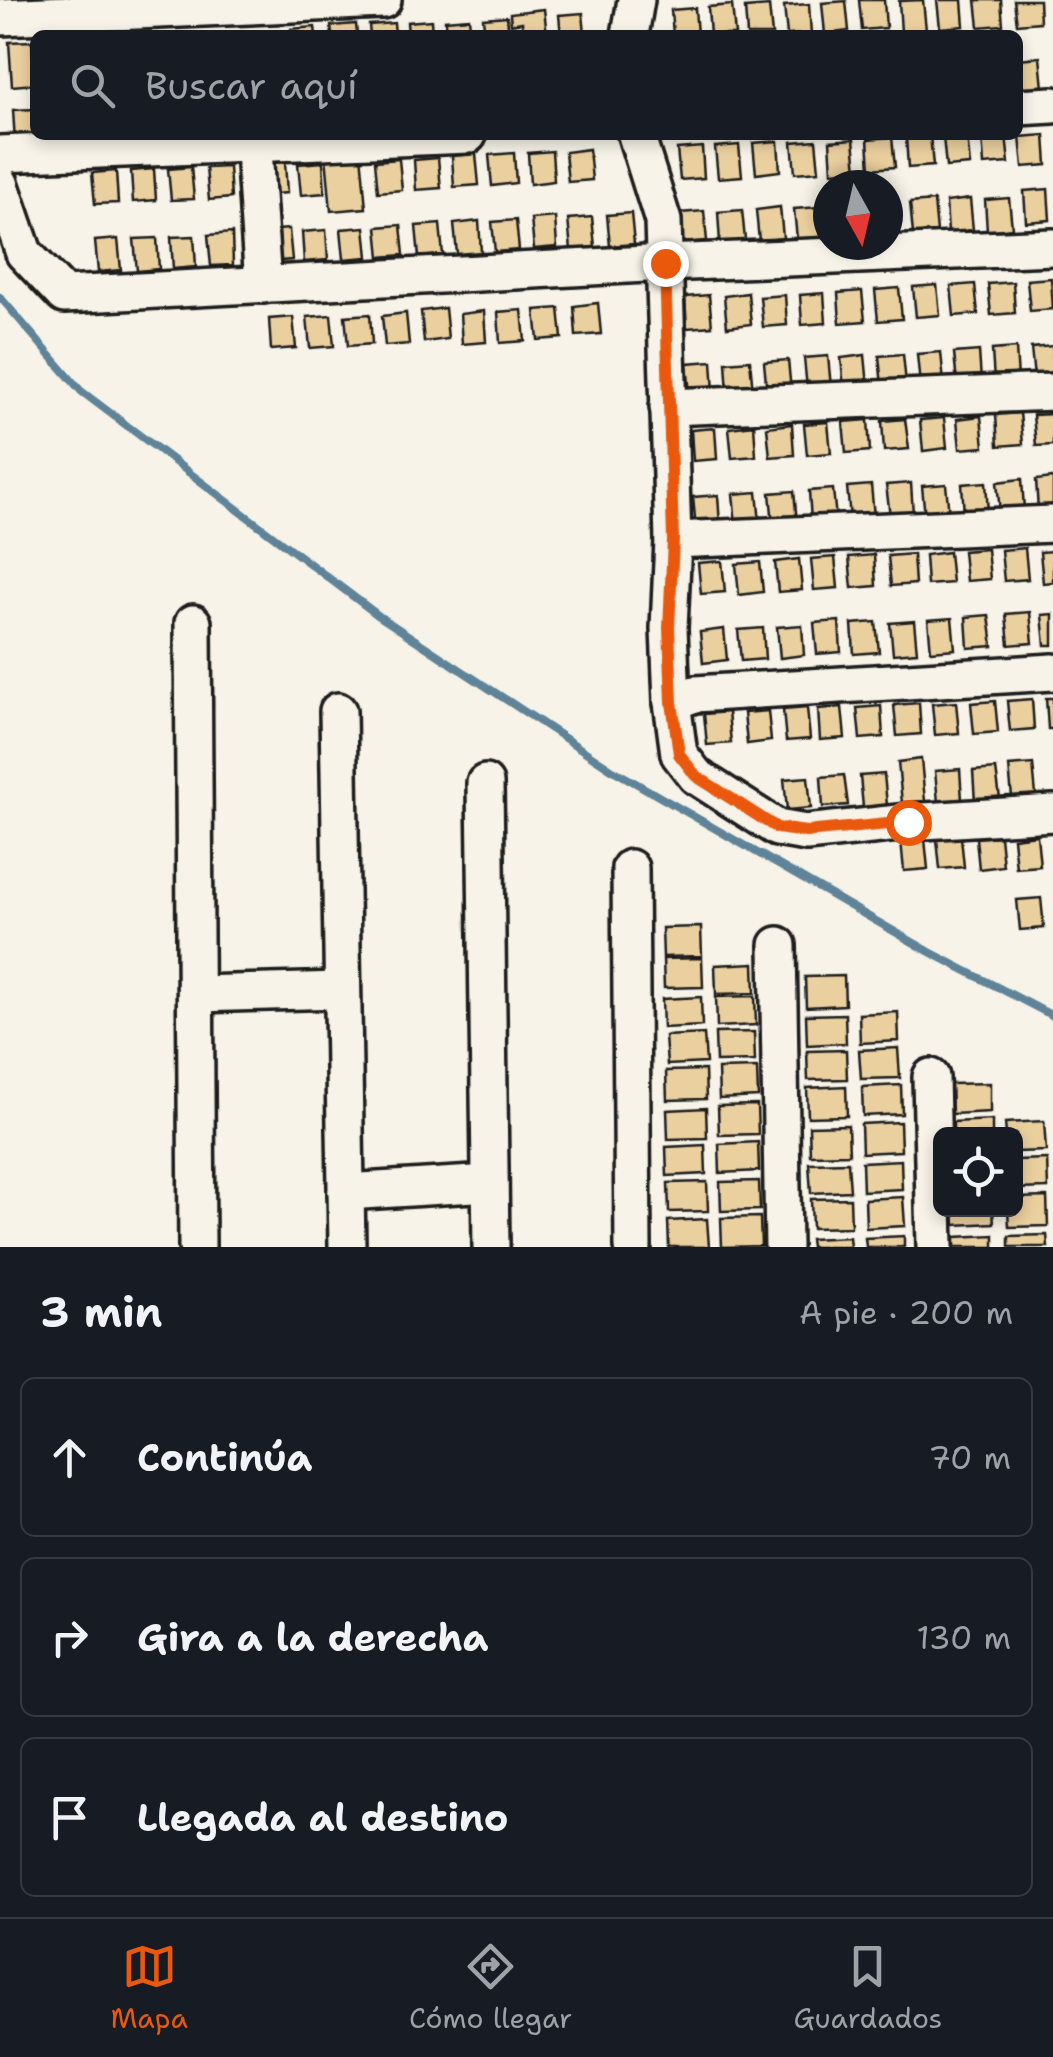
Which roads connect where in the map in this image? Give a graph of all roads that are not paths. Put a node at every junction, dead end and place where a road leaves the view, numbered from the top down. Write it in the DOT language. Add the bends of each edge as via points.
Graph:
graph roads {
  1 [pos="383,0"];
  2 [pos="636,0"];
  3 [pos="244,14"];
  4 [pos="0,17"];
  5 [pos="631,30"];
  6 [pos="1053,105"];
  7 [pos="1023,107"];
  8 [pos="237,140"];
  9 [pos="254,140"];
  10 [pos="638,140"];
  11 [pos="0,154"];
  12 [pos="0,183"];
  13 [pos="1053,247"];
  14 [pos="665,263"];
  15 [pos="264,285"];
  16 [pos="1053,392"];
  17 [pos="668,407"];
  18 [pos="1053,524"];
  19 [pos="673,540"];
  20 [pos="193,623"];
  21 [pos="1053,672"];
  22 [pos="672,702"];
  23 [pos="338,711"];
  24 [pos="484,783"];
  25 [pos="1053,813"];
  26 [pos="630,868"];
  27 [pos="778,945"];
  28 [pos="341,990"];
  29 [pos="196,994"];
  30 [pos="931,1077"];
  31 [pos="490,1183"];
  32 [pos="346,1192"];
  33 [pos="198,1247"];
  34 [pos="346,1247"];
  35 [pos="491,1247"];
  36 [pos="633,1247"];
  37 [pos="783,1247"];
  38 [pos="935,1247"];
  1 -- 3 [label="street"];
  2 -- 5 [label="street"];
  3 -- 4 [label="street"];
  6 -- 7 [label="street"];
  8 -- 11 [label="street"];
  9 -- 15 [label="street"];
  10 -- 14 [label="street" via="663,221"];
  12 -- 15 [label="street" via="24,253 64,295"];
  13 -- 14 [label="street"];
  14 -- 15 [label="street"];
  14 -- 17 [label="street"];
  16 -- 17 [label="street"];
  17 -- 19 [label="street"];
  18 -- 19 [label="street"];
  19 -- 22 [label="street"];
  20 -- 29 [label="street"];
  21 -- 22 [label="street" via="694,694"];
  22 -- 25 [label="street" via="679,754 696,776 777,828 806,832"];
  23 -- 28 [label="street"];
  24 -- 31 [label="street"];
  26 -- 36 [label="street"];
  27 -- 37 [label="street"];
  28 -- 29 [label="street"];
  28 -- 32 [label="street"];
  29 -- 33 [label="street"];
  30 -- 38 [label="street"];
  31 -- 32 [label="street"];
  31 -- 35 [label="street"];
  32 -- 34 [label="street"];
}
